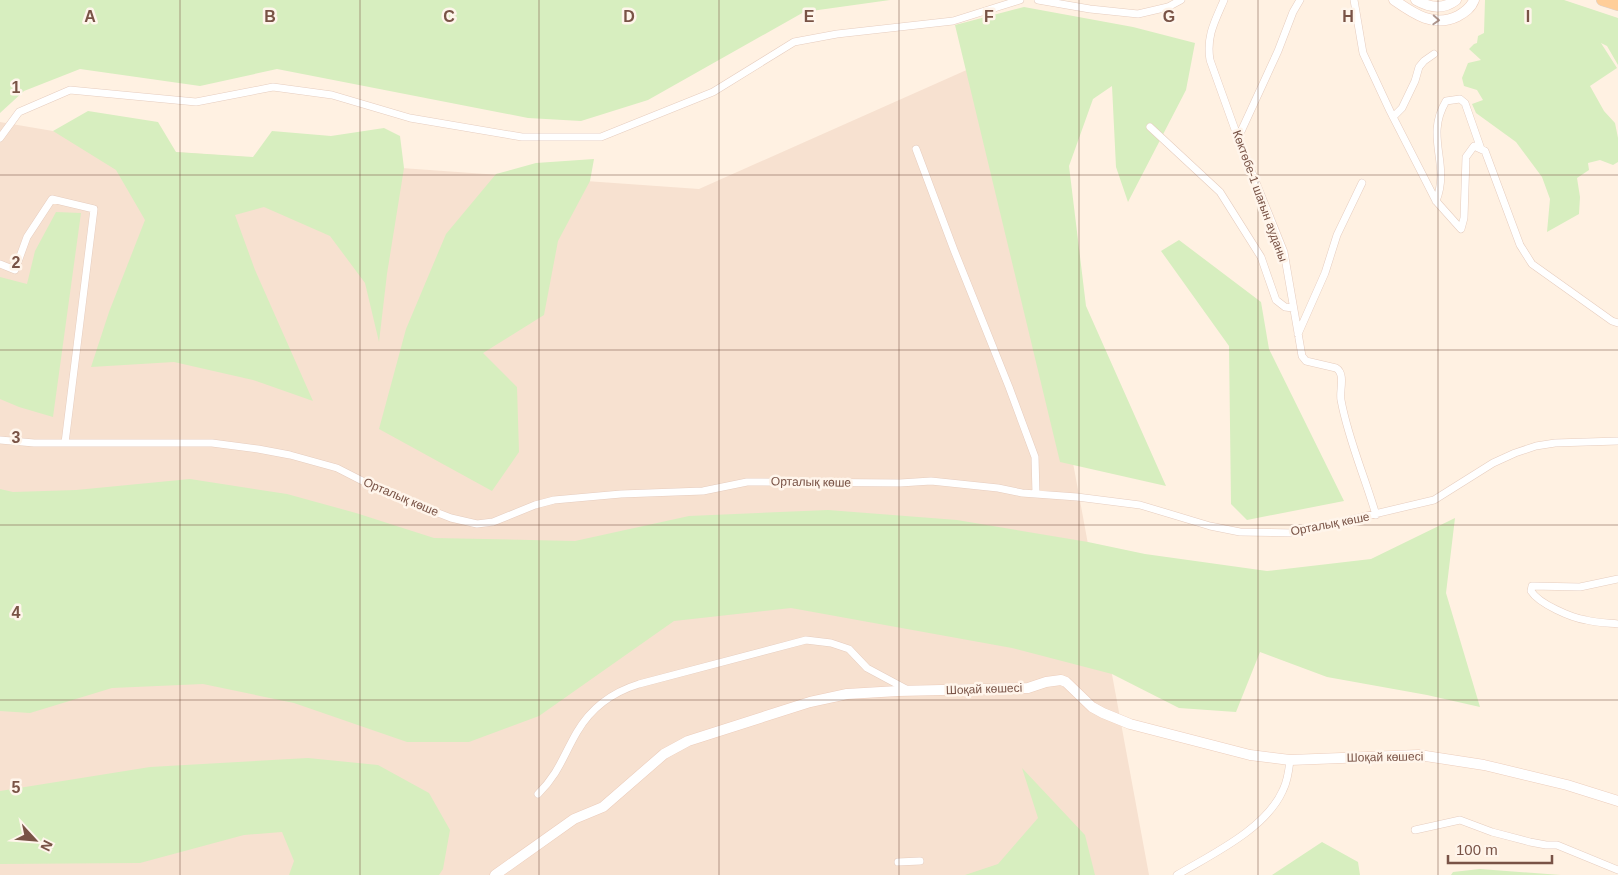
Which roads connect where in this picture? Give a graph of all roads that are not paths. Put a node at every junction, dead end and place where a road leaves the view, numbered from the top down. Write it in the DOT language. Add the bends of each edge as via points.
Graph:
graph roads {
  1 [pos="1020,0"];
  2 [pos="1038,0"];
  3 [pos="1181,0"];
  4 [pos="1224,0"];
  5 [pos="1300,0"];
  6 [pos="1354,0"];
  7 [pos="1394,0"];
  8 [pos="1416,0"];
  9 [pos="1456,0"];
  10 [pos="1474,0"];
  11 [pos="1602,0"];
  12 [pos="1618,5"];
  13 [pos="1434,54"];
  14 [pos="1393,117"];
  15 [pos="1150,127"];
  16 [pos="0,138"];
  17 [pos="1238,138"];
  18 [pos="1481,149"];
  19 [pos="916,150"];
  20 [pos="1362,183"];
  21 [pos="1436,201"];
  22 [pos="0,264"];
  23 [pos="1294,308"];
  24 [pos="1618,322"];
  25 [pos="1298,334"];
  26 [pos="0,440"];
  27 [pos="1618,441"];
  28 [pos="65,443"];
  29 [pos="1036,494"];
  30 [pos="1376,515"];
  31 [pos="1618,579"];
  32 [pos="1618,624"];
  33 [pos="911,691"];
  34 [pos="1290,760"];
  35 [pos="538,794"];
  36 [pos="1618,801"];
  37 [pos="1415,830"];
  38 [pos="920,861"];
  39 [pos="898,862"];
  40 [pos="1618,870"];
  41 [pos="495,875"];
  42 [pos="1177,875"];
  1 -- 16 [label="street" via="953,21 794,42 712,92 602,137 522,137 410,118 332,95 273,87 196,102 70,90 19,112"];
  2 -- 3 [label="street" via="1138,14 1168,7"];
  4 -- 17 [label="street, Көктөбе-1 шағын ауданы" via="1208,46"];
  5 -- 17 [label="street"];
  6 -- 14 [label="street" via="1363,53"];
  7 -- 10 [label="street, one-way" via="1418,16 1437,21 1460,15"];
  8 -- 9 [label="street" via="1440,7"];
  11 -- 12 [label="main road"];
  13 -- 14 [label="street" via="1418,67 1402,108"];
  14 -- 21 [label="street"];
  15 -- 23 [label="street" via="1220,192 1261,257 1276,300 1285,307"];
  17 -- 23 [label="street, Көктөбе-1 шағын ауданы" via="1284,252"];
  18 -- 21 [label="street" via="1474,146 1466,157 1464,218 1460,229"];
  18 -- 21 [label="street" via="1465,103 1460,99 1446,101 1438,113 1435,134 1442,169 1441,190"];
  18 -- 24 [label="street" via="1485,151 1520,244 1532,264 1612,321"];
  19 -- 29 [label="street" via="1036,457"];
  20 -- 25 [label="street"];
  22 -- 28 [label="street" via="15,270 26,237 52,199 94,209"];
  23 -- 25 [label="street, Көктөбе-1 шағын ауданы"];
  25 -- 30 [label="street, Көктөбе-1 шағын ауданы" via="1306,361 1340,370 1340,398 1346,424"];
  26 -- 28 [label="street, Орталық көше"];
  27 -- 30 [label="street, Орталық көше" via="1536,446 1493,463 1434,500"];
  28 -- 29 [label="street, Орталық көше" via="212,443 290,455 338,468 384,492 451,518 477,524 493,522 554,500 703,491 747,482 931,481"];
  29 -- 30 [label="street, Орталық көше" via="1140,505 1240,532 1294,533"];
  31 -- 32 [label="street" via="1580,587 1532,586 1531,591 1552,607 1584,620"];
  33 -- 34 [label="street, Шоқай көшесі" via="1028,688 1060,680 1092,707 1130,724 1250,755"];
  33 -- 35 [label="street" via="867,668 849,649 806,640 653,680 616,692 592,712 577,732 554,776"];
  33 -- 41 [label="street, Шоқай көшесі" via="847,694 810,702 688,741 664,754 603,807 574,819"];
  34 -- 36 [label="street, Шоқай көшесі" via="1419,755 1484,765"];
  34 -- 42 [label="street" via="1283,792 1265,818 1213,856"];
  37 -- 40 [label="street" via="1460,820 1530,842 1557,845"];
  38 -- 39 [label="street"];
}
